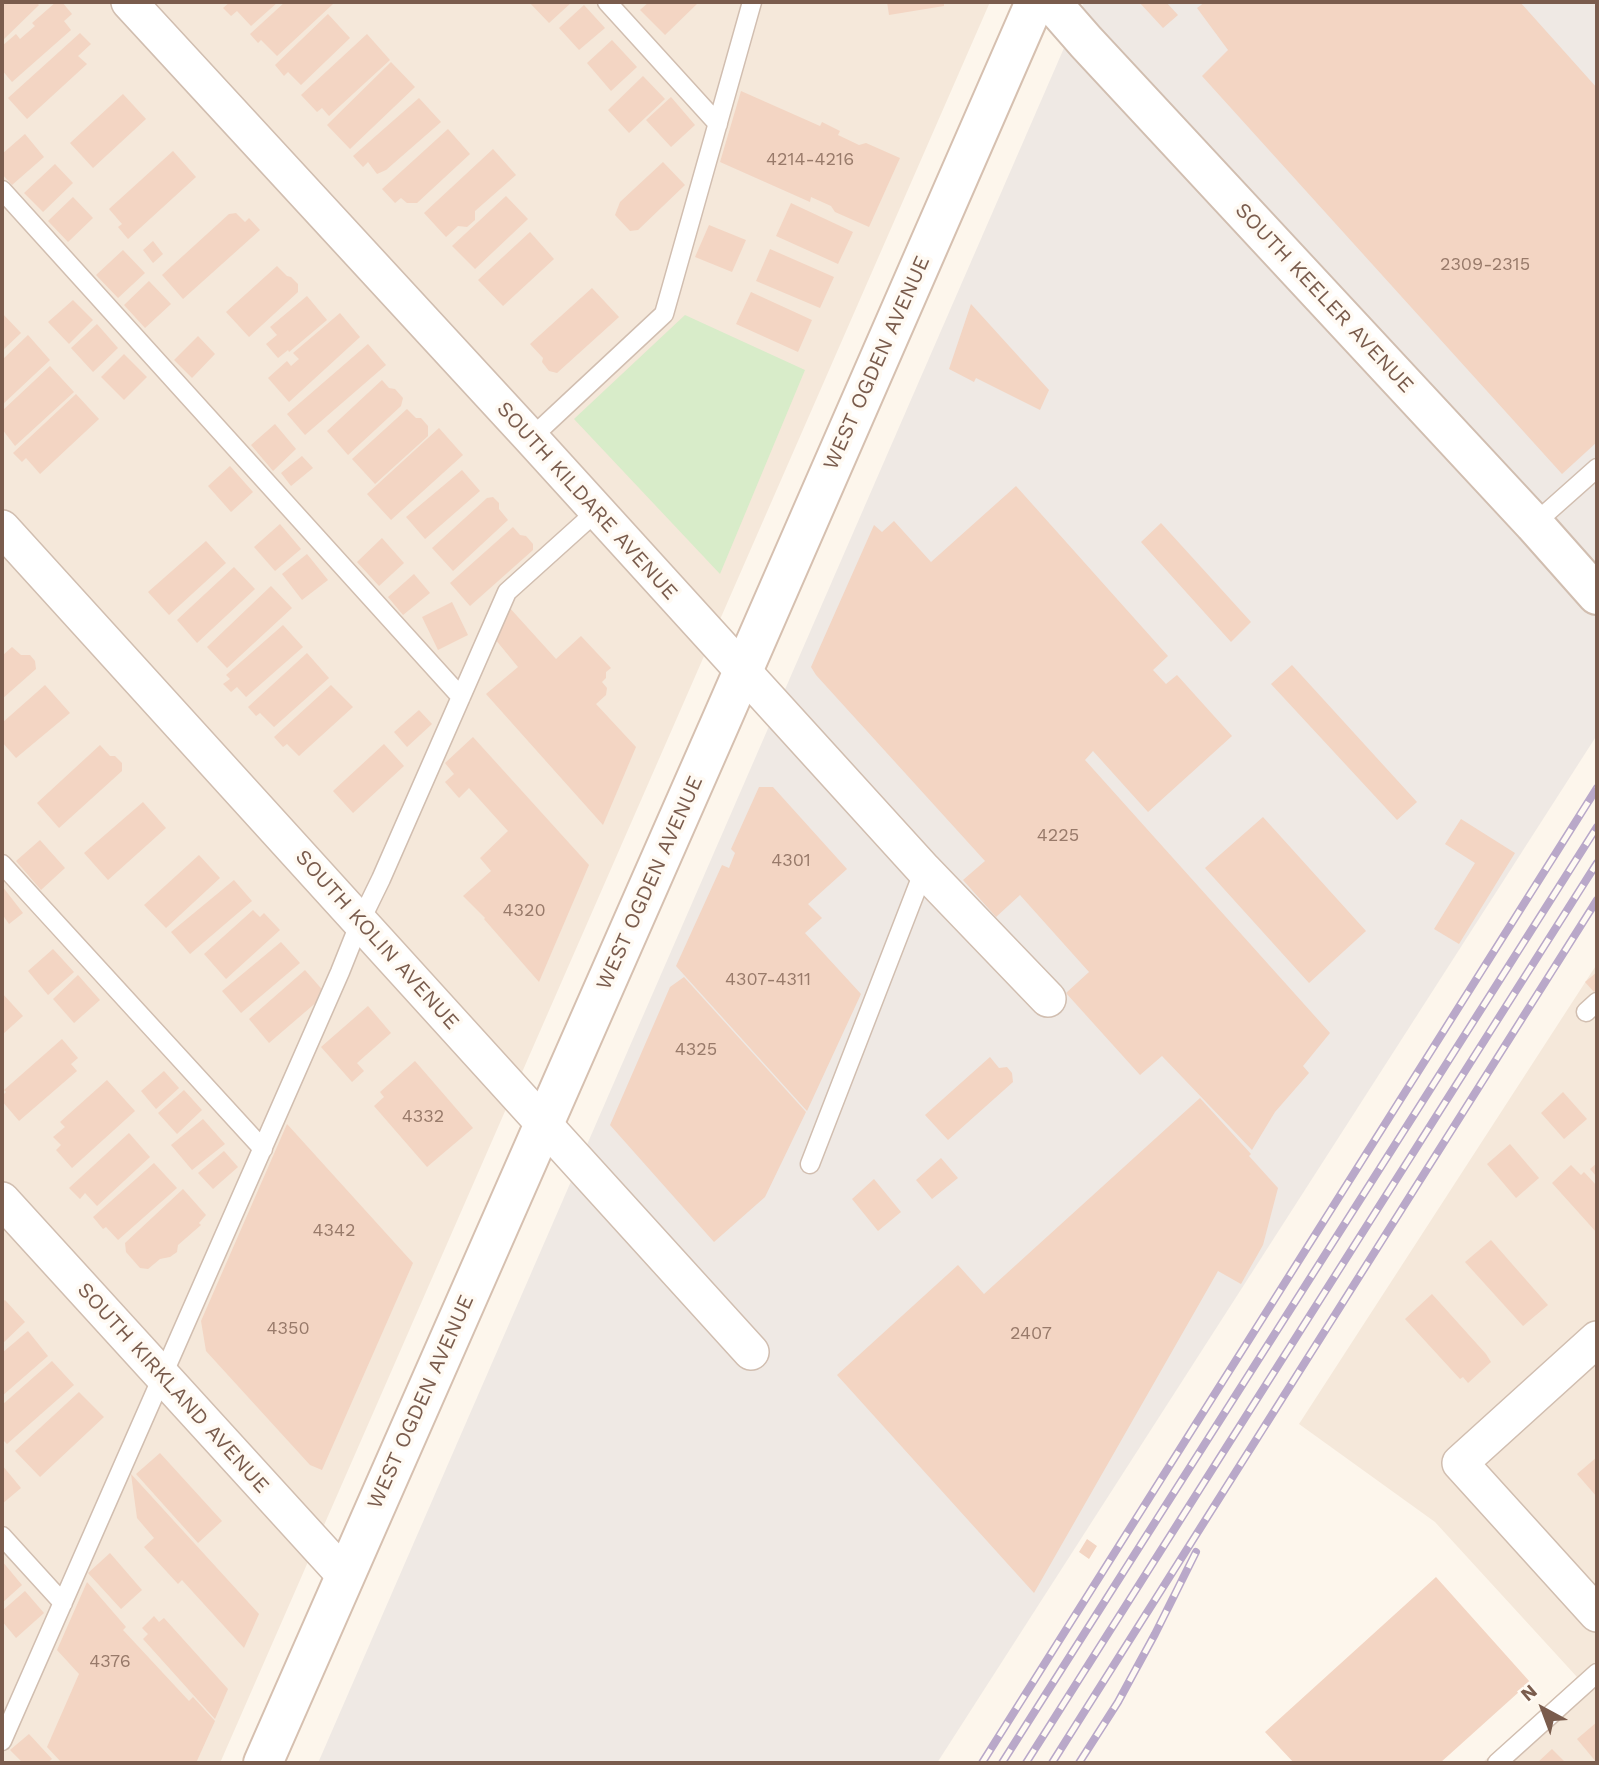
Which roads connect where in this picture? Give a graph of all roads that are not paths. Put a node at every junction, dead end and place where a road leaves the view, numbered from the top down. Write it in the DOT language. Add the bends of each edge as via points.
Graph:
graph roads {
  1 [pos="129,2"];
  2 [pos="607,2"];
  3 [pos="752,2"];
  4 [pos="1035,2"];
  5 [pos="1051,2"];
  6 [pos="718,124"];
  7 [pos="2,190"];
  8 [pos="531,438"];
  9 [pos="1597,468"];
  10 [pos="597,511"];
  11 [pos="1534,524"];
  12 [pos="2,528"];
  13 [pos="1597,595"];
  14 [pos="742,671"];
  15 [pos="461,697"];
  16 [pos="2,864"];
  17 [pos="924,870"];
  18 [pos="360,922"];
  19 [pos="1048,999"];
  20 [pos="544,1122"];
  21 [pos="262,1149"];
  22 [pos="810,1164"];
  23 [pos="2,1200"];
  24 [pos="1597,1339"];
  25 [pos="751,1352"];
  26 [pos="162,1376"];
  27 [pos="2,1536"];
  28 [pos="345,1576"];
  29 [pos="63,1603"];
  30 [pos="1597,1614"];
  31 [pos="1597,1674"];
  32 [pos="2,1741"];
  33 [pos="263,1763"];
  34 [pos="1497,1763"];
  1 -- 8 [label="street, SOUTH KILDARE AVENUE"];
  2 -- 6 [label="lane"];
  3 -- 6 [label="lane"];
  4 -- 14 [label="main road, WEST OGDEN AVENUE"];
  5 -- 11 [label="main road, SOUTH KEELER AVENUE"];
  6 -- 8 [label="lane" via="664,314"];
  7 -- 15 [label="lane"];
  8 -- 10 [label="street, SOUTH KILDARE AVENUE"];
  9 -- 11 [label="lane"];
  10 -- 14 [label="street, SOUTH KILDARE AVENUE"];
  10 -- 15 [label="lane" via="507,592"];
  11 -- 13 [label="main road, SOUTH KEELER AVENUE"];
  12 -- 18 [label="street, SOUTH KOLIN AVENUE"];
  14 -- 17 [label="street, SOUTH KILDARE AVENUE"];
  14 -- 20 [label="main road, WEST OGDEN AVENUE"];
  15 -- 18 [label="lane"];
  16 -- 21 [label="lane"];
  17 -- 19 [label="street, SOUTH KILDARE AVENUE"];
  17 -- 22 [label="lane"];
  18 -- 20 [label="street, SOUTH KOLIN AVENUE"];
  18 -- 21 [label="lane"];
  20 -- 25 [label="street, SOUTH KOLIN AVENUE"];
  20 -- 28 [label="main road, WEST OGDEN AVENUE"];
  21 -- 26 [label="lane"];
  23 -- 26 [label="street, SOUTH KIRKLAND AVENUE"];
  24 -- 30 [label="street" via="1460,1463"];
  26 -- 28 [label="street, SOUTH KIRKLAND AVENUE"];
  26 -- 29 [label="lane"];
  27 -- 29 [label="lane"];
  28 -- 33 [label="main road, WEST OGDEN AVENUE"];
  29 -- 32 [label="lane"];
  31 -- 34 [label="lane"];
}
